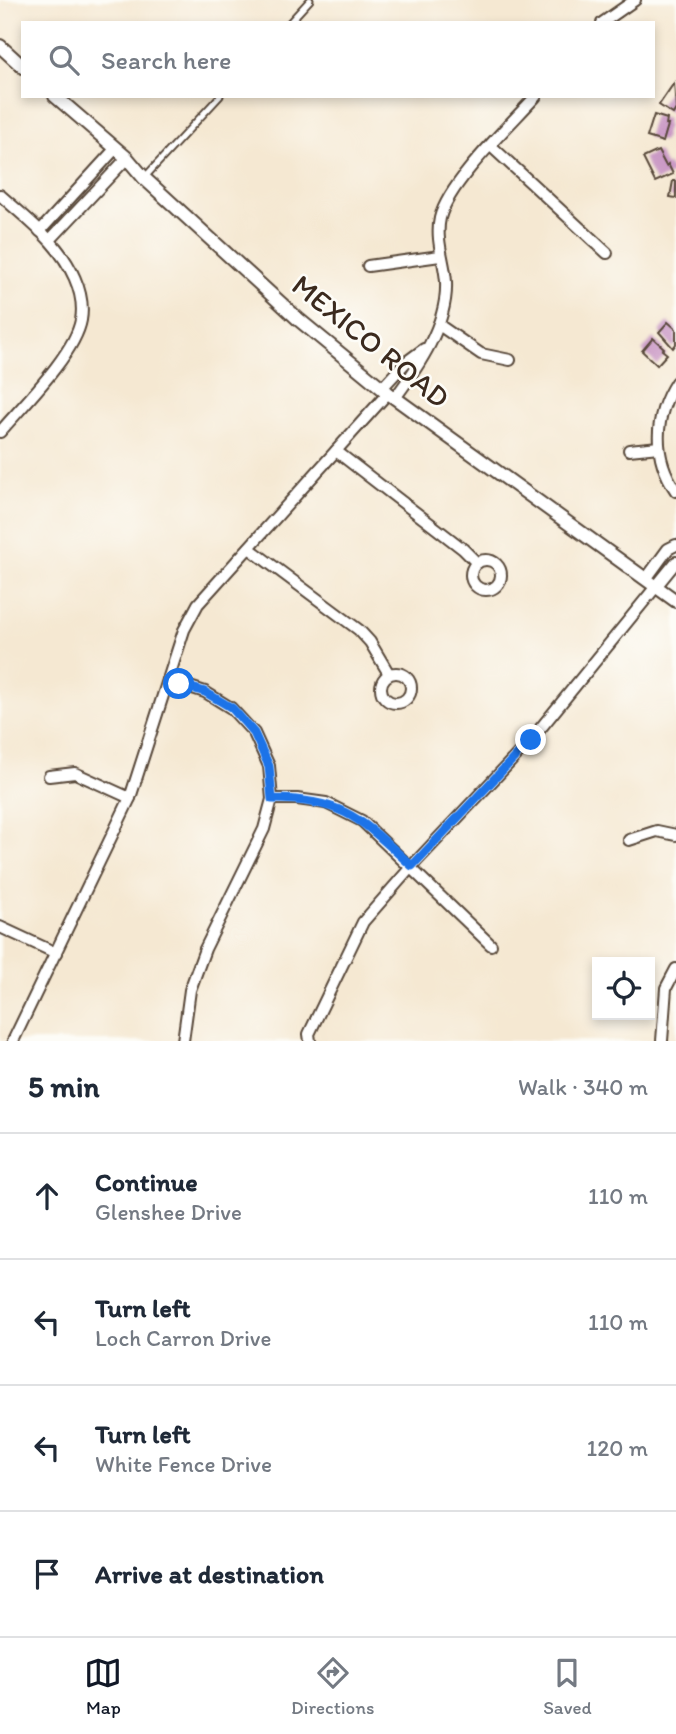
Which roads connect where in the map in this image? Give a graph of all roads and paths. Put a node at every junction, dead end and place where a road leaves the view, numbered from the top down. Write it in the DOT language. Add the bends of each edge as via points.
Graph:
graph roads {
  1 [pos="310,0"];
  2 [pos="635,0"];
  3 [pos="291,21"];
  4 [pos="605,21"];
  5 [pos="0,46"];
  6 [pos="21,65"];
  7 [pos="57,98"];
  8 [pos="218,98"];
  9 [pos="534,98"];
  10 [pos="491,146"];
  11 [pos="116,149"];
  12 [pos="127,158"];
  13 [pos="144,178"];
  14 [pos="0,195"];
  15 [pos="40,231"];
  16 [pos="50,240"];
  17 [pos="607,253"];
  18 [pos="440,256"];
  19 [pos="368,266"];
  20 [pos="439,325"];
  21 [pos="426,347"];
  22 [pos="510,360"];
  23 [pos="676,382"];
  24 [pos="388,393"];
  25 [pos="0,432"];
  26 [pos="659,447"];
  27 [pos="336,450"];
  28 [pos="629,450"];
  29 [pos="676,491"];
  30 [pos="676,545"];
  31 [pos="249,548"];
  32 [pos="676,562"];
  33 [pos="477,563"];
  34 [pos="646,579"];
  35 [pos="657,587"];
  36 [pos="676,601"];
  37 [pos="389,674"];
  38 [pos="168,680"];
  39 [pos="49,776"];
  40 [pos="130,798"];
  41 [pos="272,799"];
  42 [pos="676,835"];
  43 [pos="629,840"];
  44 [pos="412,866"];
  45 [pos="0,927"];
  46 [pos="491,944"];
  47 [pos="56,953"];
  48 [pos="676,969"];
  49 [pos="671,989"];
  50 [pos="13,1041"];
  51 [pos="183,1041"];
  52 [pos="310,1041"];
  53 [pos="662,1041"];
  1 -- 3 [label="lane"];
  2 -- 4 [label="street"];
  5 -- 6 [label="street"];
  7 -- 11 [label="street, MEXICO ROAD"];
  8 -- 13 [label="lane"];
  9 -- 10 [label="street"];
  10 -- 17 [label="street"];
  10 -- 18 [label="street" via="455,186 440,219"];
  11 -- 12 [label="street, MEXICO ROAD"];
  11 -- 15 [label="street"];
  12 -- 13 [label="street, MEXICO ROAD"];
  12 -- 16 [label="street"];
  13 -- 24 [label="street, MEXICO ROAD" via="298,319"];
  14 -- 15 [label="street"];
  15 -- 16 [label="street"];
  16 -- 25 [label="street" via="74,276 81,320 63,358"];
  18 -- 19 [label="street"];
  18 -- 20 [label="street" via="446,280"];
  20 -- 21 [label="street"];
  20 -- 22 [label="street" via="481,354"];
  21 -- 24 [label="street" via="405,363"];
  21 -- 24 [label="street" via="418,368"];
  23 -- 26 [label="street" via="658,423"];
  24 -- 27 [label="street"];
  24 -- 34 [label="street, MEXICO ROAD"];
  26 -- 28 [label="street"];
  26 -- 29 [label="street"];
  27 -- 31 [label="street"];
  27 -- 33 [label="street"];
  30 -- 34 [label="street" via="667,549"];
  31 -- 37 [label="street" via="359,631"];
  31 -- 38 [label="street" via="198,604"];
  32 -- 35 [label="street"];
  34 -- 35 [label="street, MEXICO ROAD"];
  35 -- 36 [label="street, MEXICO ROAD"];
  35 -- 44 [label="street" via="531,740"];
  38 -- 40 [label="street"];
  38 -- 41 [label="street" via="205,692 232,708 254,733 269,766"];
  39 -- 40 [label="street" via="75,773"];
  40 -- 47 [label="street"];
  41 -- 44 [label="street" via="326,803 362,821"];
  41 -- 51 [label="street" via="264,829 205,949 190,990"];
  42 -- 43 [label="street" via="657,831"];
  44 -- 46 [label="street"];
  44 -- 52 [label="street" via="363,922 309,1034"];
  45 -- 47 [label="street"];
  47 -- 50 [label="street"];
  48 -- 49 [label="street"];
  49 -- 53 [label="street"];
}
